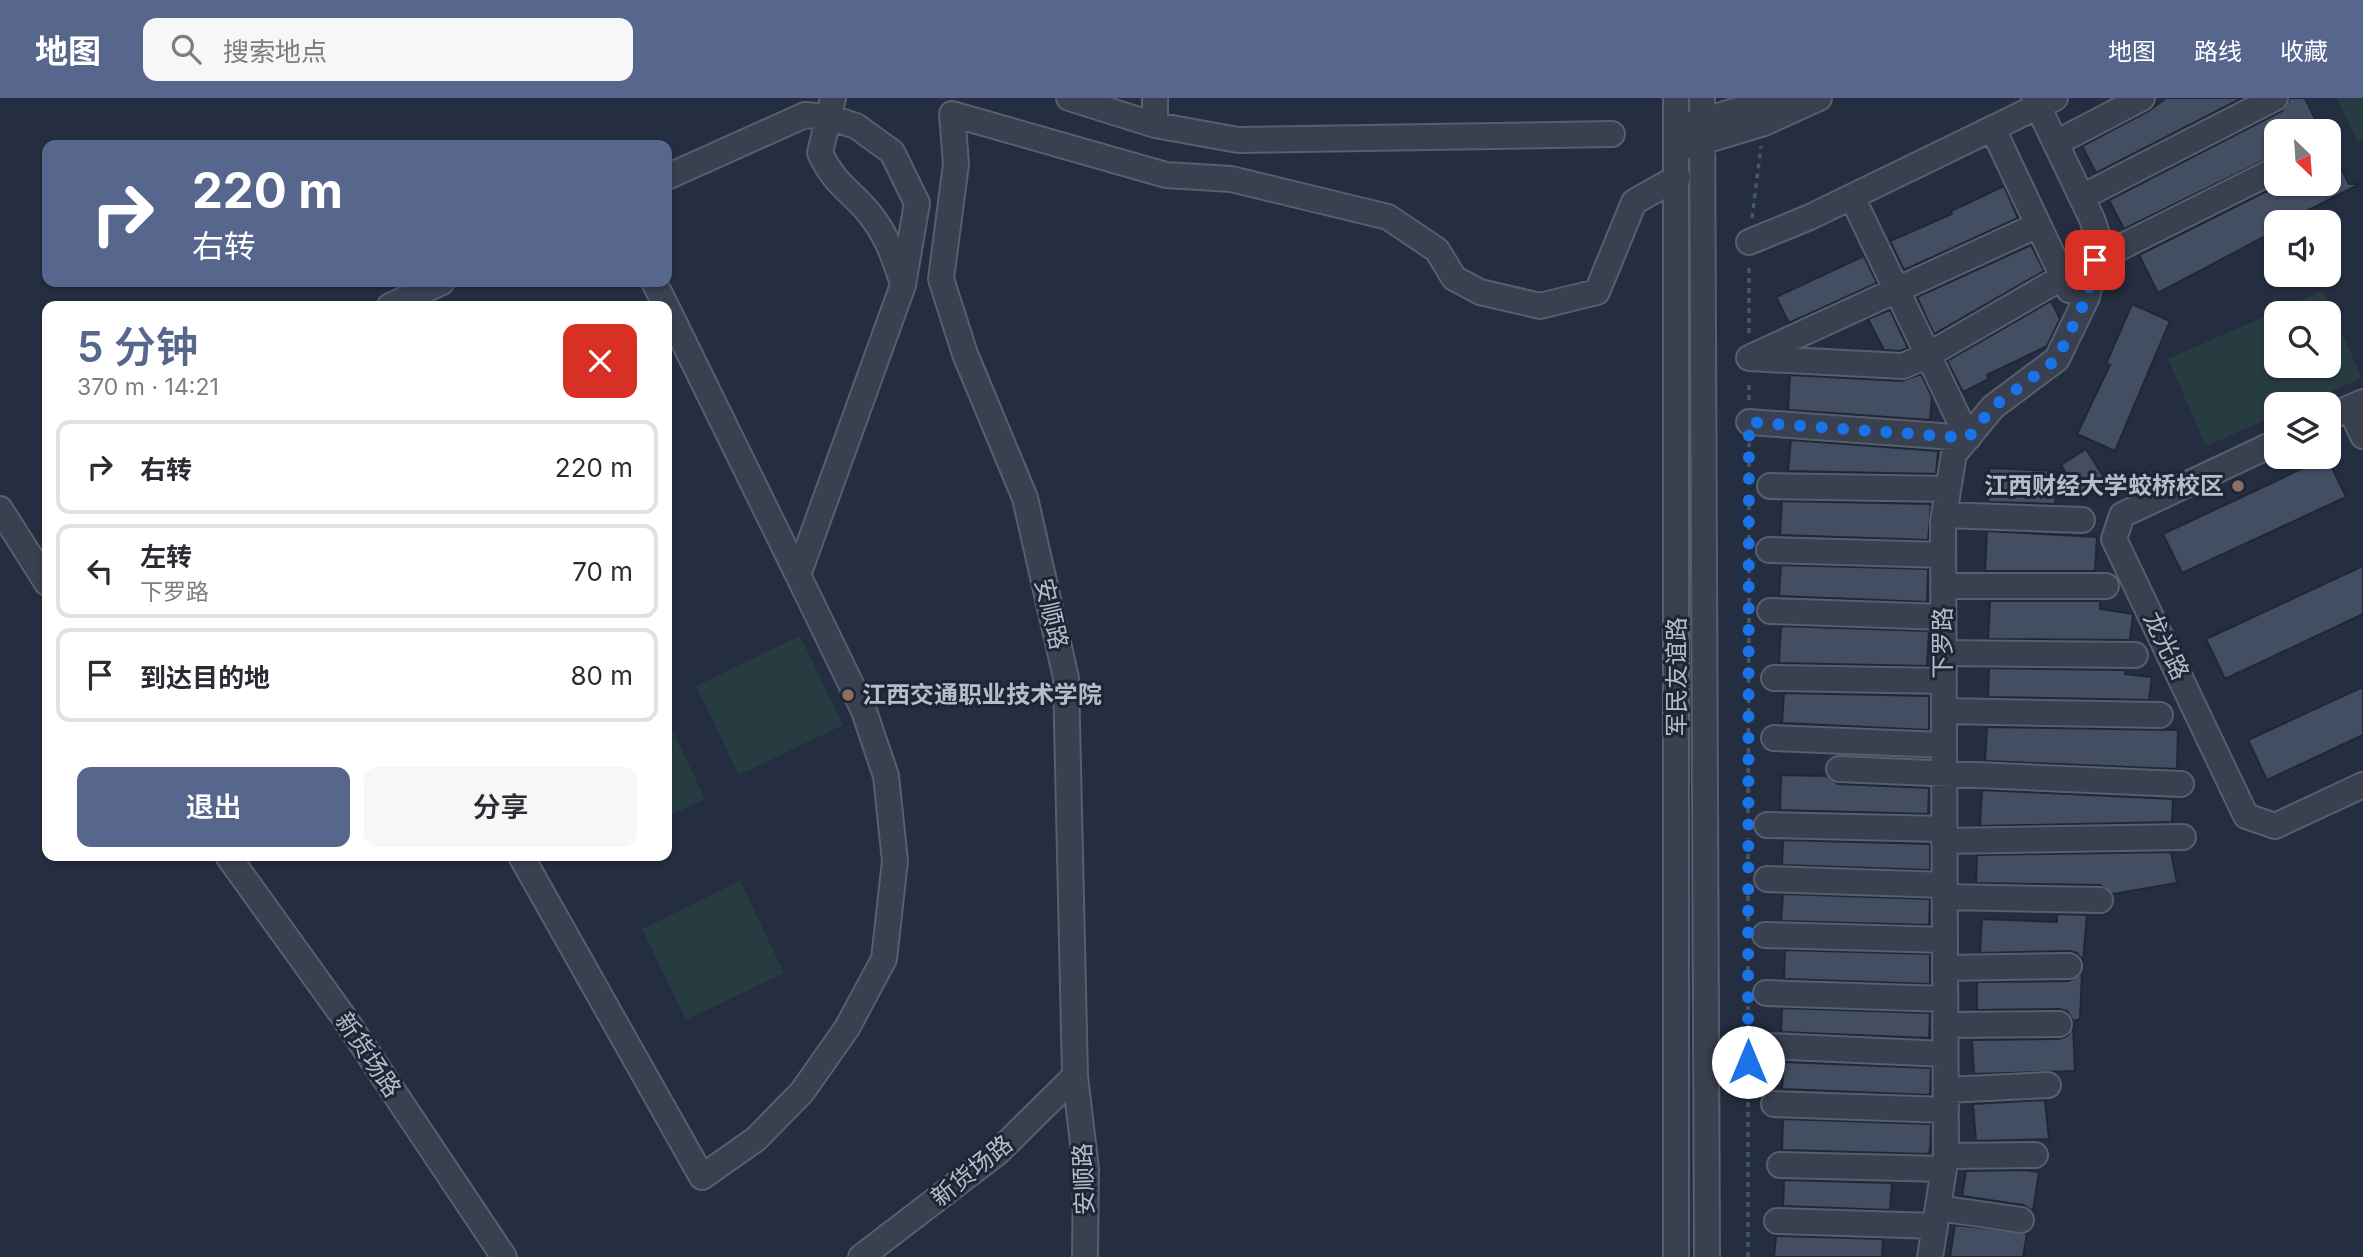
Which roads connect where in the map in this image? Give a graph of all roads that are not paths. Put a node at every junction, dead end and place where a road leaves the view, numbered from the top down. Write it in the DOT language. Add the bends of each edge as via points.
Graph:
graph roads {
  1 [pos="1069,98"];
  2 [pos="1156,98"];
  3 [pos="1676,98"];
  4 [pos="1778,98"];
  5 [pos="1819,98"];
  6 [pos="2142,98"];
  7 [pos="2275,98"];
  8 [pos="2042,101"];
  9 [pos="830,108"];
  10 [pos="1703,120"];
  11 [pos="1155,125"];
  12 [pos="1993,128"];
  13 [pos="1612,134"];
  14 [pos="1677,139"];
  15 [pos="2056,144"];
  16 [pos="672,175"];
  17 [pos="2264,176"];
  18 [pos="1678,177"];
  19 [pos="1852,197"];
  20 [pos="2082,197"];
  21 [pos="2039,225"];
  22 [pos="1749,242"];
  23 [pos="2099,242"];
  24 [pos="2063,277"];
  25 [pos="903,285"];
  26 [pos="431,287"];
  27 [pos="1898,292"];
  28 [pos="401,301"];
  29 [pos="2080,312"];
  30 [pos="672,319"];
  31 [pos="1928,355"];
  32 [pos="2347,409"];
  33 [pos="1749,422"];
  34 [pos="2363,436"];
  35 [pos="1968,438"];
  36 [pos="2264,448"];
  37 [pos="1756,485"];
  38 [pos="1948,489"];
  39 [pos="0,509"];
  40 [pos="1944,515"];
  41 [pos="2082,520"];
  42 [pos="1769,550"];
  43 [pos="1943,555"];
  44 [pos="42,575"];
  45 [pos="798,575"];
  46 [pos="1943,586"];
  47 [pos="2106,586"];
  48 [pos="1770,611"];
  49 [pos="1943,617"];
  50 [pos="1944,653"];
  51 [pos="2135,655"];
  52 [pos="1774,678"];
  53 [pos="1944,681"];
  54 [pos="1944,711"];
  55 [pos="2160,715"];
  56 [pos="1774,738"];
  57 [pos="1944,745"];
  58 [pos="1839,769"];
  59 [pos="1944,773"];
  60 [pos="2181,784"];
  61 [pos="2363,785"];
  62 [pos="1767,825"];
  63 [pos="1944,835"];
  64 [pos="2183,837"];
  65 [pos="232,861"];
  66 [pos="524,861"];
  67 [pos="1767,879"];
  68 [pos="1945,891"];
  69 [pos="2100,900"];
  70 [pos="1754,932"];
  71 [pos="1945,940"];
  72 [pos="2069,966"];
  73 [pos="1945,968"];
  74 [pos="1766,993"];
  75 [pos="1945,999"];
  76 [pos="2059,1024"];
  77 [pos="1945,1025"];
  78 [pos="1770,1046"];
  79 [pos="1945,1054"];
  80 [pos="1075,1076"];
  81 [pos="2048,1085"];
  82 [pos="1946,1100"];
  83 [pos="1774,1104"];
  84 [pos="2035,1155"];
  85 [pos="1945,1162"];
  86 [pos="1780,1165"];
  87 [pos="1937,1217"];
  88 [pos="2021,1220"];
  89 [pos="1777,1221"];
  90 [pos="504,1257"];
  91 [pos="861,1257"];
  92 [pos="1085,1257"];
  93 [pos="1675,1257"];
  94 [pos="1707,1257"];
  95 [pos="1930,1257"];
  1 -- 11 [label="street"];
  2 -- 11 [label="street"];
  3 -- 14 [label="street, 军民友谊路"];
  4 -- 10 [label="street"];
  5 -- 10 [label="street" via="1764,123"];
  6 -- 15 [label="street"];
  7 -- 20 [label="street"];
  8 -- 12 [label="street"];
  8 -- 15 [label="street"];
  9 -- 16 [label="street" via="804,115"];
  9 -- 25 [label="street" via="820,153 841,187 874,219"];
  9 -- 25 [label="street" via="892,152 917,203"];
  10 -- 14 [label="street"];
  10 -- 94 [label="street, 军民友谊路"];
  11 -- 13 [label="street" via="1238,140"];
  12 -- 19 [label="street"];
  12 -- 21 [label="street"];
  14 -- 18 [label="street, 军民友谊路"];
  15 -- 20 [label="street"];
  17 -- 23 [label="street" via="2109,253"];
  18 -- 80 [label="street, 安顺路" via="1634,202 1597,292 1540,306 1480,292 1454,278 1437,250 1388,216 1231,179 1166,175 952,114 956,164 941,279 965,354 1025,498 1066,678"];
  18 -- 93 [label="street, 军民友谊路"];
  19 -- 22 [label="street"];
  19 -- 27 [label="street"];
  20 -- 23 [label="street"];
  21 -- 24 [label="street"];
  21 -- 27 [label="street"];
  23 -- 29 [label="street, 下罗路"];
  24 -- 29 [label="street"];
  24 -- 31 [label="street"];
  25 -- 45 [label="street"];
  26 -- 28 [label="street"];
  27 -- 31 [label="street"];
  27 -- 31 [label="street" via="1749,358 1903,366"];
  29 -- 35 [label="street, 下罗路" via="2057,359 1993,407"];
  30 -- 45 [label="street"];
  31 -- 35 [label="street"];
  32 -- 34 [label="street"];
  33 -- 35 [label="street"];
  35 -- 38 [label="street, 下罗路" via="1954,454"];
  36 -- 61 [label="street, 龙光路" via="2122,515 2114,539 2246,816 2275,826"];
  37 -- 38 [label="street"];
  38 -- 40 [label="street, 下罗路"];
  39 -- 44 [label="street"];
  40 -- 41 [label="street"];
  40 -- 43 [label="street, 下罗路"];
  42 -- 43 [label="street"];
  43 -- 46 [label="street, 下罗路"];
  45 -- 66 [label="street" via="864,711 886,776 895,861 884,959 847,1028 802,1092 756,1139 702,1177"];
  46 -- 47 [label="street"];
  46 -- 49 [label="street, 下罗路"];
  48 -- 49 [label="street"];
  49 -- 50 [label="street, 下罗路"];
  50 -- 51 [label="street"];
  50 -- 53 [label="street, 下罗路"];
  52 -- 53 [label="street"];
  53 -- 54 [label="street, 下罗路"];
  54 -- 55 [label="street"];
  54 -- 57 [label="street, 下罗路"];
  56 -- 57 [label="street"];
  57 -- 59 [label="street, 下罗路"];
  58 -- 59 [label="street"];
  59 -- 60 [label="street"];
  59 -- 63 [label="street, 下罗路"];
  62 -- 63 [label="street"];
  63 -- 64 [label="street"];
  63 -- 68 [label="street, 下罗路"];
  65 -- 90 [label="street, 新货场路" via="343,1016"];
  67 -- 68 [label="street"];
  68 -- 69 [label="street"];
  68 -- 71 [label="street, 下罗路"];
  70 -- 71 [label="street"];
  71 -- 73 [label="street, 下罗路"];
  72 -- 73 [label="street"];
  73 -- 75 [label="street, 下罗路"];
  74 -- 75 [label="street"];
  75 -- 77 [label="street, 下罗路"];
  76 -- 77 [label="street"];
  77 -- 79 [label="street, 下罗路"];
  78 -- 79 [label="street"];
  79 -- 82 [label="street, 下罗路"];
  80 -- 91 [label="street, 新货场路" via="997,1153"];
  80 -- 92 [label="street, 安顺路" via="1086,1169"];
  81 -- 82 [label="street"];
  82 -- 83 [label="street"];
  82 -- 85 [label="street, 下罗路"];
  84 -- 85 [label="street"];
  85 -- 86 [label="street"];
  85 -- 87 [label="street, 下罗路"];
  87 -- 88 [label="street"];
  87 -- 89 [label="street"];
  87 -- 95 [label="street, 下罗路"];
}
